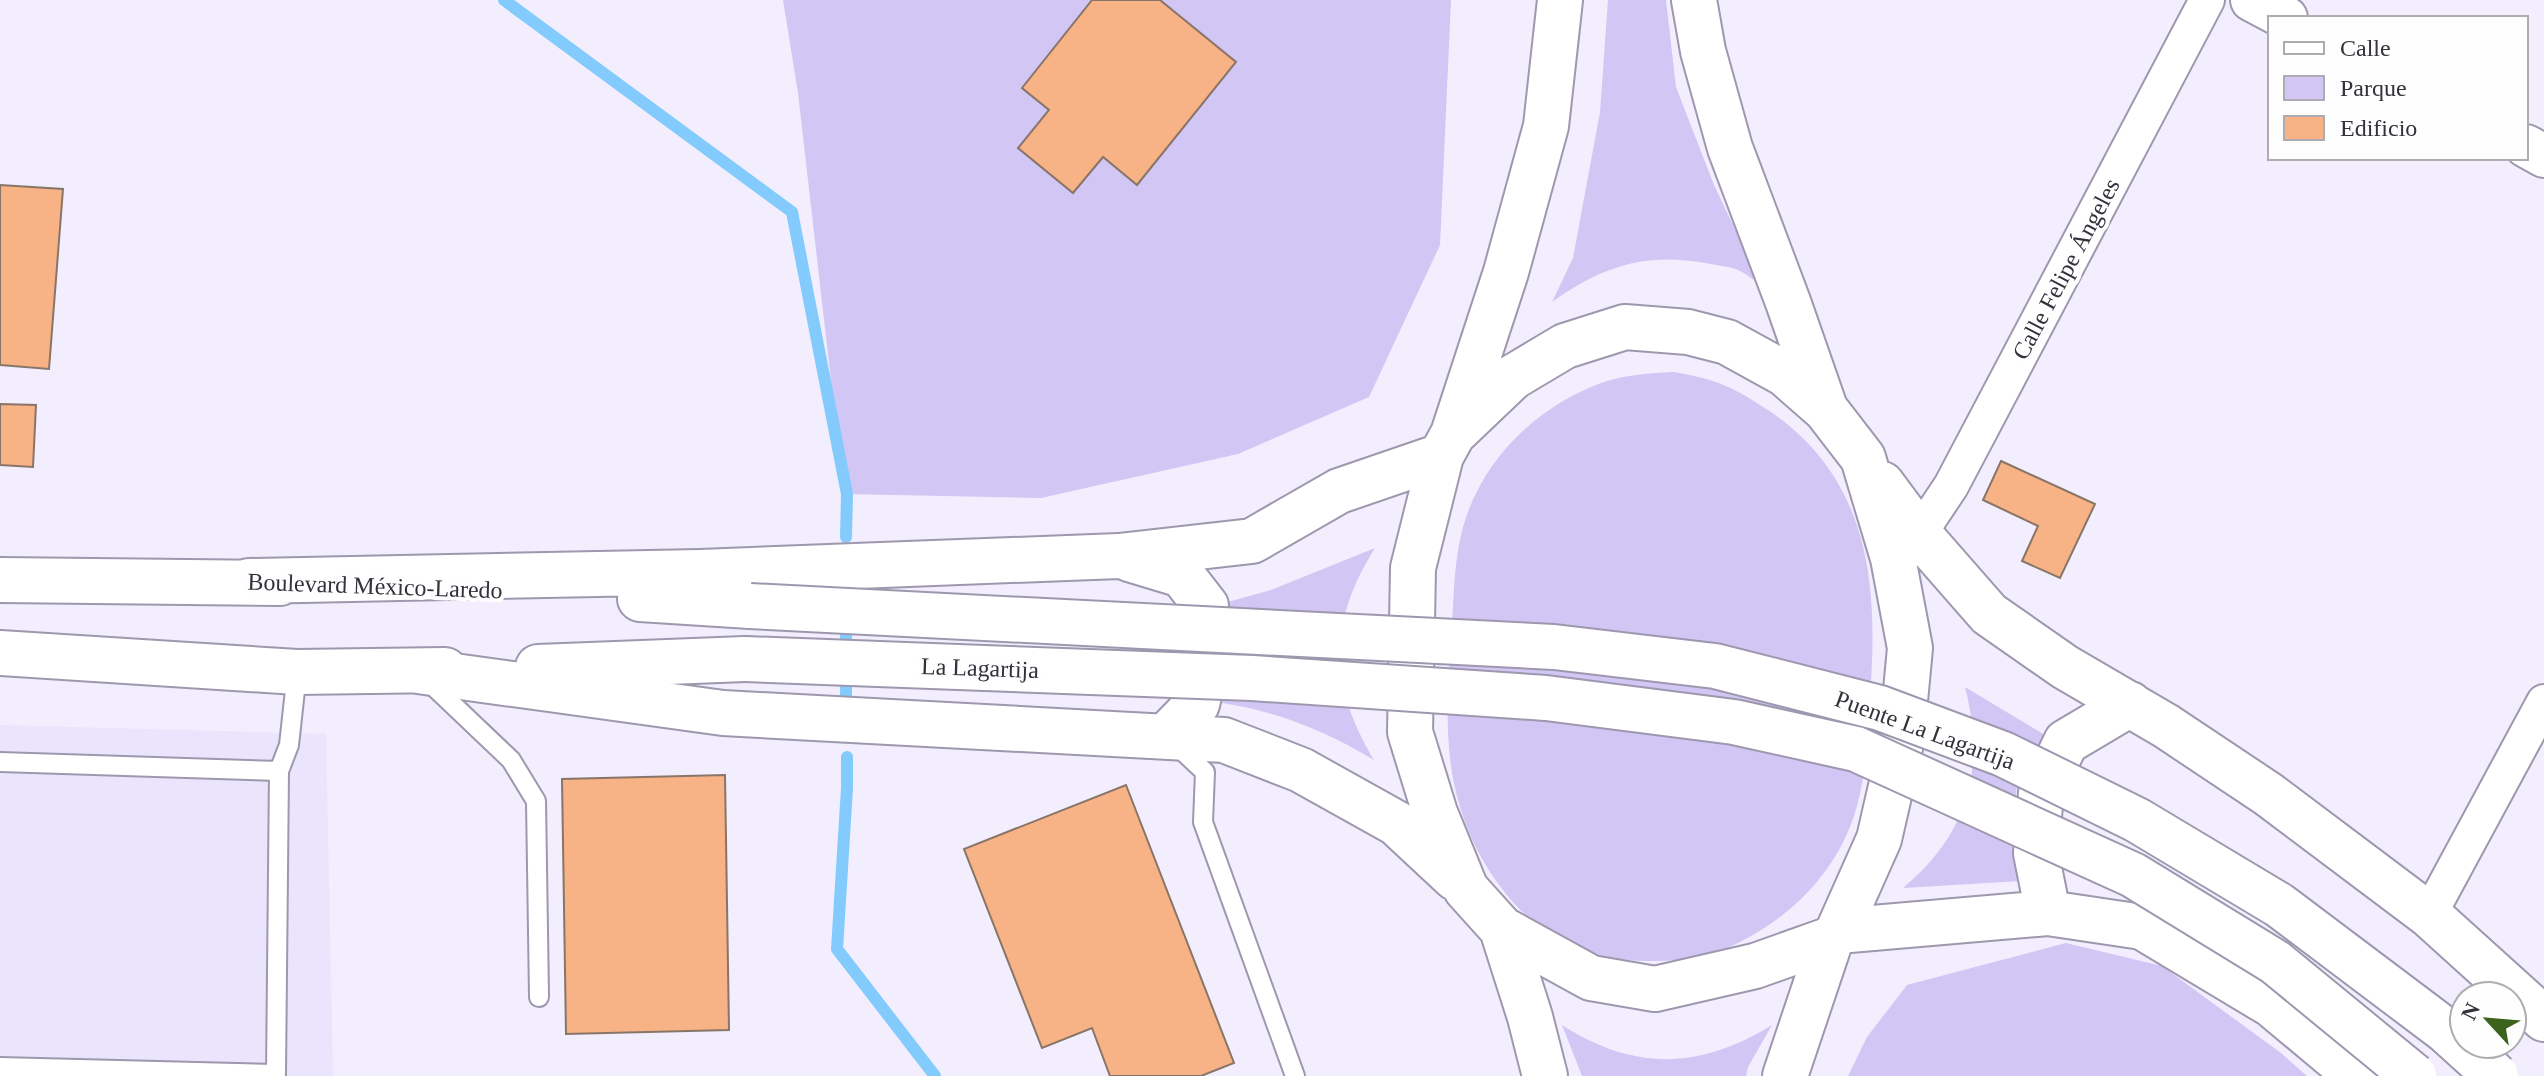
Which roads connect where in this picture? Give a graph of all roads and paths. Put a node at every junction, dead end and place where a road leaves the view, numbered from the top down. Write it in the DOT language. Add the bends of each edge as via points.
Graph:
graph roads {
  1 [pos="1560,0"];
  2 [pos="1694,0"];
  3 [pos="2207,0"];
  4 [pos="2252,0"];
  5 [pos="2282,16"];
  6 [pos="1826,410"];
  7 [pos="1447,445"];
  8 [pos="1863,458"];
  9 [pos="1919,534"];
  10 [pos="1119,556"];
  11 [pos="0,580"];
  12 [pos="249,581"];
  13 [pos="750,606"];
  14 [pos="1215,630"];
  15 [pos="0,653"];
  16 [pos="418,671"];
  17 [pos="297,672"];
  18 [pos="1215,676"];
  19 [pos="2544,702"];
  20 [pos="2130,704"];
  21 [pos="1166,736"];
  22 [pos="0,762"];
  23 [pos="279,771"];
  24 [pos="1466,889"];
  25 [pos="2048,913"];
  26 [pos="2429,915"];
  27 [pos="1502,929"];
  28 [pos="1834,935"];
  29 [pos="539,997"];
  30 [pos="2544,1019"];
  31 [pos="0,1067"];
  32 [pos="1295,1076"];
  33 [pos="1545,1076"];
  34 [pos="1785,1076"];
  35 [pos="2357,1076"];
  36 [pos="2414,1076"];
  37 [pos="2496,1076"];
  1 -- 7 [label="main road" via="1546,126 1506,272"];
  2 -- 6 [label="main road" via="1730,148"];
  3 -- 9 [label="street, Calle Felipe Ángeles" via="1951,486"];
  4 -- 5 [label="street"];
  6 -- 7 [label="main road" via="1785,374 1727,342 1688,332 1625,327 1565,346 1513,377"];
  6 -- 8 [label="main road"];
  7 -- 10 [label="main road" via="1339,491 1252,541"];
  7 -- 24 [label="main road" via="1413,568 1410,732"];
  8 -- 9 [label="main road"];
  8 -- 28 [label="main road" via="1893,558 1910,648 1901,743 1879,839"];
  9 -- 20 [label="main road" via="1989,614"];
  10 -- 12 [label="main road"];
  10 -- 21 [label="main road" via="1182,575 1206,606 1206,667 1197,704"];
  11 -- 12 [label="main road, Boulevard México-Laredo"];
  12 -- 13 [label="main road, Boulevard México-Laredo"];
  13 -- 14 [label="main road, La Lagartija, bridge"];
  14 -- 37 [label="main road, Puente La Lagartija, bridge" via="1568,648 1715,666 1880,708 2003,754 2150,828 2279,905 2445,1030"];
  15 -- 17 [label="main road"];
  16 -- 17 [label="main road"];
  16 -- 18 [label="main road, La Lagartija, bridge" via="745,659"];
  16 -- 21 [label="main road" via="723,713"];
  16 -- 29 [label="lane" via="511,760 536,801"];
  17 -- 23 [label="lane" via="289,745"];
  18 -- 36 [label="main road, Puente La Lagartija, bridge" via="1546,698 1734,722 1856,749 2133,875 2275,962"];
  19 -- 26 [label="street"];
  20 -- 25 [label="main road" via="2066,742 2041,793 2036,853"];
  20 -- 26 [label="main road" via="2268,794"];
  21 -- 24 [label="main road" via="1224,740 1301,770 1396,823"];
  21 -- 32 [label="lane" via="1205,772 1203,822"];
  22 -- 23 [label="lane"];
  23 -- 31 [label="lane" via="276,1074"];
  24 -- 27 [label="main road"];
  25 -- 28 [label="main road"];
  25 -- 35 [label="main road" via="2142,927 2272,1005"];
  26 -- 30 [label="main road"];
  27 -- 28 [label="main road" via="1591,978 1655,989 1755,966"];
  27 -- 33 [label="main road"];
  28 -- 34 [label="main road"];
}
